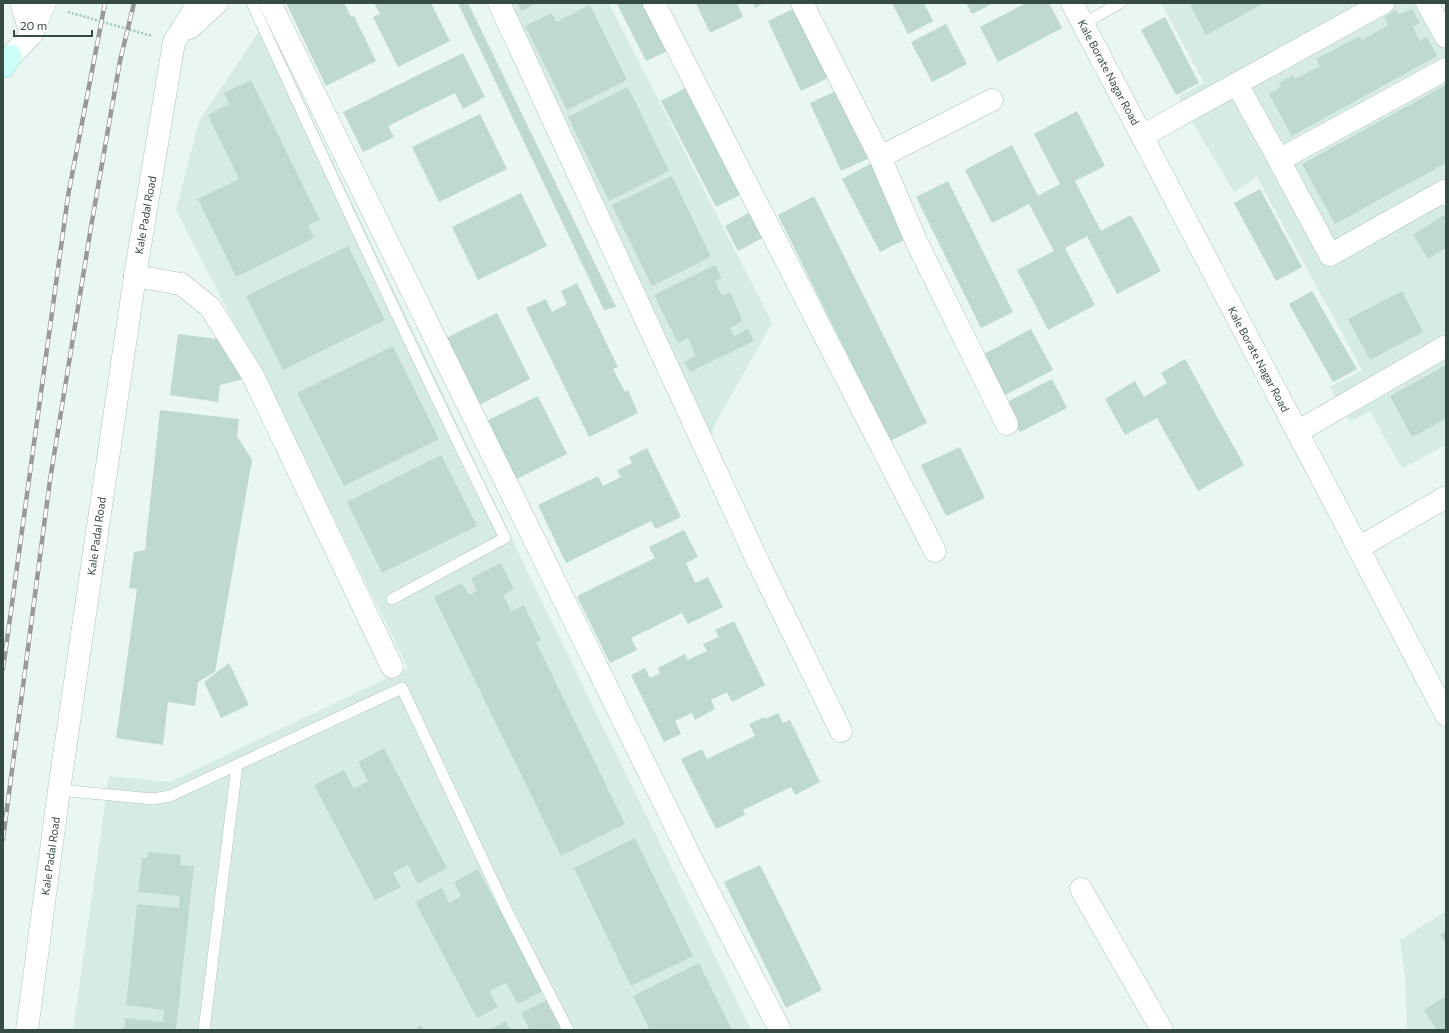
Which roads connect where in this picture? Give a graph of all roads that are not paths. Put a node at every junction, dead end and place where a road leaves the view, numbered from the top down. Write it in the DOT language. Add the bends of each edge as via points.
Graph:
graph roads {
  1 [pos="21,3"];
  2 [pos="198,3"];
  3 [pos="217,3"];
  4 [pos="252,3"];
  5 [pos="270,3"];
  6 [pos="499,3"];
  7 [pos="654,3"];
  8 [pos="802,3"];
  9 [pos="1072,3"];
  10 [pos="1120,3"];
  11 [pos="1383,3"];
  12 [pos="1427,3"];
  13 [pos="45,4"];
  14 [pos="1083,24"];
  15 [pos="31,36"];
  16 [pos="1446,37"];
  17 [pos="174,42"];
  18 [pos="6,60"];
  19 [pos="1446,69"];
  20 [pos="1237,84"];
  21 [pos="992,100"];
  22 [pos="1142,136"];
  23 [pos="880,157"];
  24 [pos="1279,160"];
  25 [pos="1446,194"];
  26 [pos="135,276"];
  27 [pos="1446,346"];
  28 [pos="1007,424"];
  29 [pos="1297,432"];
  30 [pos="1446,498"];
  31 [pos="1358,548"];
  32 [pos="935,551"];
  33 [pos="392,599"];
  34 [pos="392,666"];
  35 [pos="1446,715"];
  36 [pos="840,731"];
  37 [pos="237,765"];
  38 [pos="59,790"];
  39 [pos="1080,889"];
  40 [pos="27,1030"];
  41 [pos="204,1030"];
  42 [pos="568,1030"];
  43 [pos="780,1030"];
  44 [pos="1162,1030"];
  1 -- 15 [label="street"];
  2 -- 17 [label="street"];
  3 -- 17 [label="street"];
  4 -- 33 [label="lane" via="444,416 505,538"];
  5 -- 43 [label="street" via="689,855"];
  6 -- 36 [label="street" via="760,566"];
  7 -- 32 [label="street"];
  8 -- 23 [label="street"];
  9 -- 14 [label="street, Kale Borate Nagar Road"];
  10 -- 14 [label="lane"];
  11 -- 20 [label="street"];
  12 -- 16 [label="street"];
  13 -- 15 [label="street"];
  14 -- 22 [label="street, Kale Borate Nagar Road"];
  15 -- 18 [label="street"];
  17 -- 26 [label="street, Kale Padal Road"];
  19 -- 24 [label="street"];
  20 -- 22 [label="street"];
  20 -- 24 [label="street"];
  21 -- 23 [label="street"];
  22 -- 29 [label="street, Kale Borate Nagar Road"];
  23 -- 28 [label="street" via="917,243"];
  24 -- 25 [label="street" via="1330,255 1444,190"];
  26 -- 34 [label="street" via="181,284 210,307 252,374"];
  26 -- 38 [label="street, Kale Padal Road"];
  27 -- 29 [label="street"];
  29 -- 31 [label="street, Kale Borate Nagar Road"];
  30 -- 31 [label="street"];
  31 -- 35 [label="street, Kale Borate Nagar Road"];
  37 -- 38 [label="lane" via="161,798"];
  37 -- 41 [label="lane"];
  37 -- 42 [label="lane" via="402,688 507,911"];
  38 -- 40 [label="street, Kale Padal Road"];
  39 -- 44 [label="street"];
}
